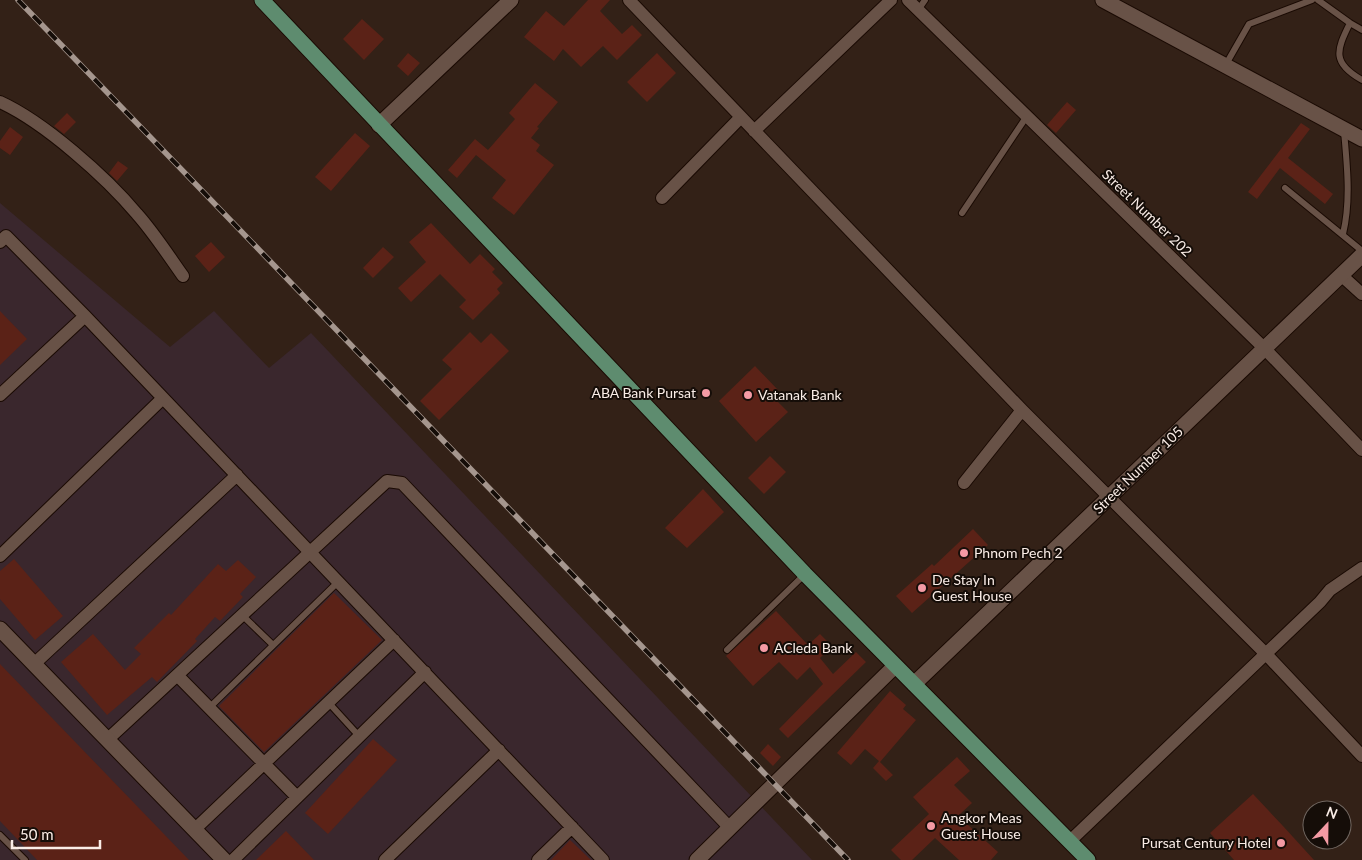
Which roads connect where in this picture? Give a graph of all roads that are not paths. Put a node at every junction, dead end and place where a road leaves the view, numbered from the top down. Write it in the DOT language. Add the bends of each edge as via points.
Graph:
graph roads {
  1 [pos="262,0"];
  2 [pos="511,0"];
  3 [pos="629,0"];
  4 [pos="891,0"];
  5 [pos="908,0"];
  6 [pos="1103,0"];
  7 [pos="1312,0"];
  8 [pos="1318,0"];
  9 [pos="922,5"];
  10 [pos="1350,23"];
  11 [pos="1362,30"];
  12 [pos="1225,66"];
  13 [pos="1362,80"];
  14 [pos="0,102"];
  15 [pos="1027,116"];
  16 [pos="740,118"];
  17 [pos="379,125"];
  18 [pos="1344,129"];
  19 [pos="754,131"];
  20 [pos="1362,139"];
  21 [pos="1285,188"];
  22 [pos="662,198"];
  23 [pos="962,213"];
  24 [pos="1343,234"];
  25 [pos="2,236"];
  26 [pos="1362,253"];
  27 [pos="1341,275"];
  28 [pos="183,276"];
  29 [pos="1362,294"];
  30 [pos="86,316"];
  31 [pos="1265,349"];
  32 [pos="0,395"];
  33 [pos="163,398"];
  34 [pos="1022,410"];
  35 [pos="1362,450"];
  36 [pos="237,475"];
  37 [pos="964,483"];
  38 [pos="1110,496"];
  39 [pos="309,551"];
  40 [pos="0,556"];
  41 [pos="1362,568"];
  42 [pos="805,574"];
  43 [pos="338,582"];
  44 [pos="242,615"];
  45 [pos="0,629"];
  46 [pos="394,640"];
  47 [pos="274,645"];
  48 [pos="727,650"];
  49 [pos="1266,653"];
  50 [pos="34,664"];
  51 [pos="895,666"];
  52 [pos="425,672"];
  53 [pos="178,676"];
  54 [pos="914,684"];
  55 [pos="328,702"];
  56 [pos="209,708"];
  57 [pos="359,736"];
  58 [pos="108,740"];
  59 [pos="499,750"];
  60 [pos="1362,756"];
  61 [pos="263,764"];
  62 [pos="296,796"];
  63 [pos="572,827"];
  64 [pos="730,828"];
  65 [pos="194,830"];
  66 [pos="0,834"];
  67 [pos="1070,841"];
  68 [pos="1082,858"];
  69 [pos="25,860"];
  70 [pos="224,860"];
  71 [pos="233,860"];
  72 [pos="385,860"];
  73 [pos="538,860"];
  74 [pos="604,860"];
  75 [pos="697,860"];
  1 -- 17 [label="main road"];
  2 -- 17 [label="street"];
  3 -- 16 [label="street"];
  4 -- 19 [label="street"];
  5 -- 9 [label="street, Street Number 202"];
  6 -- 12 [label="street"];
  7 -- 12 [label="lane" via="1249,24"];
  8 -- 10 [label="lane"];
  9 -- 15 [label="street, Street Number 202"];
  10 -- 11 [label="lane"];
  10 -- 13 [label="lane" via="1340,44 1338,58 1347,72"];
  12 -- 18 [label="street"];
  14 -- 28 [label="street" via="58,140 102,178 137,214"];
  15 -- 23 [label="lane"];
  15 -- 31 [label="street, Street Number 202"];
  16 -- 19 [label="street"];
  16 -- 22 [label="street"];
  17 -- 42 [label="main road"];
  18 -- 20 [label="street"];
  18 -- 24 [label="lane" via="1348,170 1347,218"];
  19 -- 34 [label="street"];
  21 -- 24 [label="lane"];
  24 -- 26 [label="lane"];
  25 -- 30 [label="street"];
  26 -- 27 [label="street, Street Number 105"];
  27 -- 29 [label="street"];
  27 -- 31 [label="street, Street Number 105"];
  30 -- 32 [label="street"];
  30 -- 33 [label="street"];
  31 -- 35 [label="street, Street Number 202"];
  31 -- 38 [label="street, Street Number 105"];
  33 -- 36 [label="street"];
  33 -- 40 [label="street"];
  34 -- 37 [label="street"];
  34 -- 38 [label="street"];
  36 -- 39 [label="street"];
  36 -- 50 [label="street"];
  38 -- 49 [label="street"];
  38 -- 54 [label="street, Street Number 105"];
  39 -- 43 [label="street"];
  39 -- 44 [label="street"];
  39 -- 64 [label="street" via="387,481 402,483"];
  41 -- 49 [label="street" via="1330,590"];
  42 -- 48 [label="lane"];
  42 -- 51 [label="main road"];
  43 -- 46 [label="street"];
  43 -- 47 [label="lane"];
  44 -- 47 [label="lane"];
  44 -- 53 [label="street"];
  45 -- 50 [label="street"];
  46 -- 52 [label="street"];
  46 -- 55 [label="street"];
  47 -- 56 [label="lane"];
  49 -- 60 [label="street"];
  49 -- 67 [label="street"];
  50 -- 58 [label="street"];
  51 -- 54 [label="main road"];
  51 -- 64 [label="street"];
  52 -- 57 [label="street"];
  52 -- 59 [label="street"];
  53 -- 56 [label="street"];
  53 -- 58 [label="street"];
  54 -- 67 [label="main road"];
  55 -- 57 [label="lane"];
  55 -- 61 [label="street"];
  56 -- 61 [label="street"];
  57 -- 62 [label="street"];
  58 -- 65 [label="street"];
  59 -- 63 [label="street"];
  59 -- 72 [label="street"];
  61 -- 62 [label="street"];
  61 -- 65 [label="street"];
  62 -- 71 [label="street"];
  63 -- 73 [label="street"];
  63 -- 74 [label="street"];
  64 -- 75 [label="street"];
  65 -- 70 [label="street"];
  66 -- 69 [label="lane"];
  67 -- 68 [label="main road"];
}
